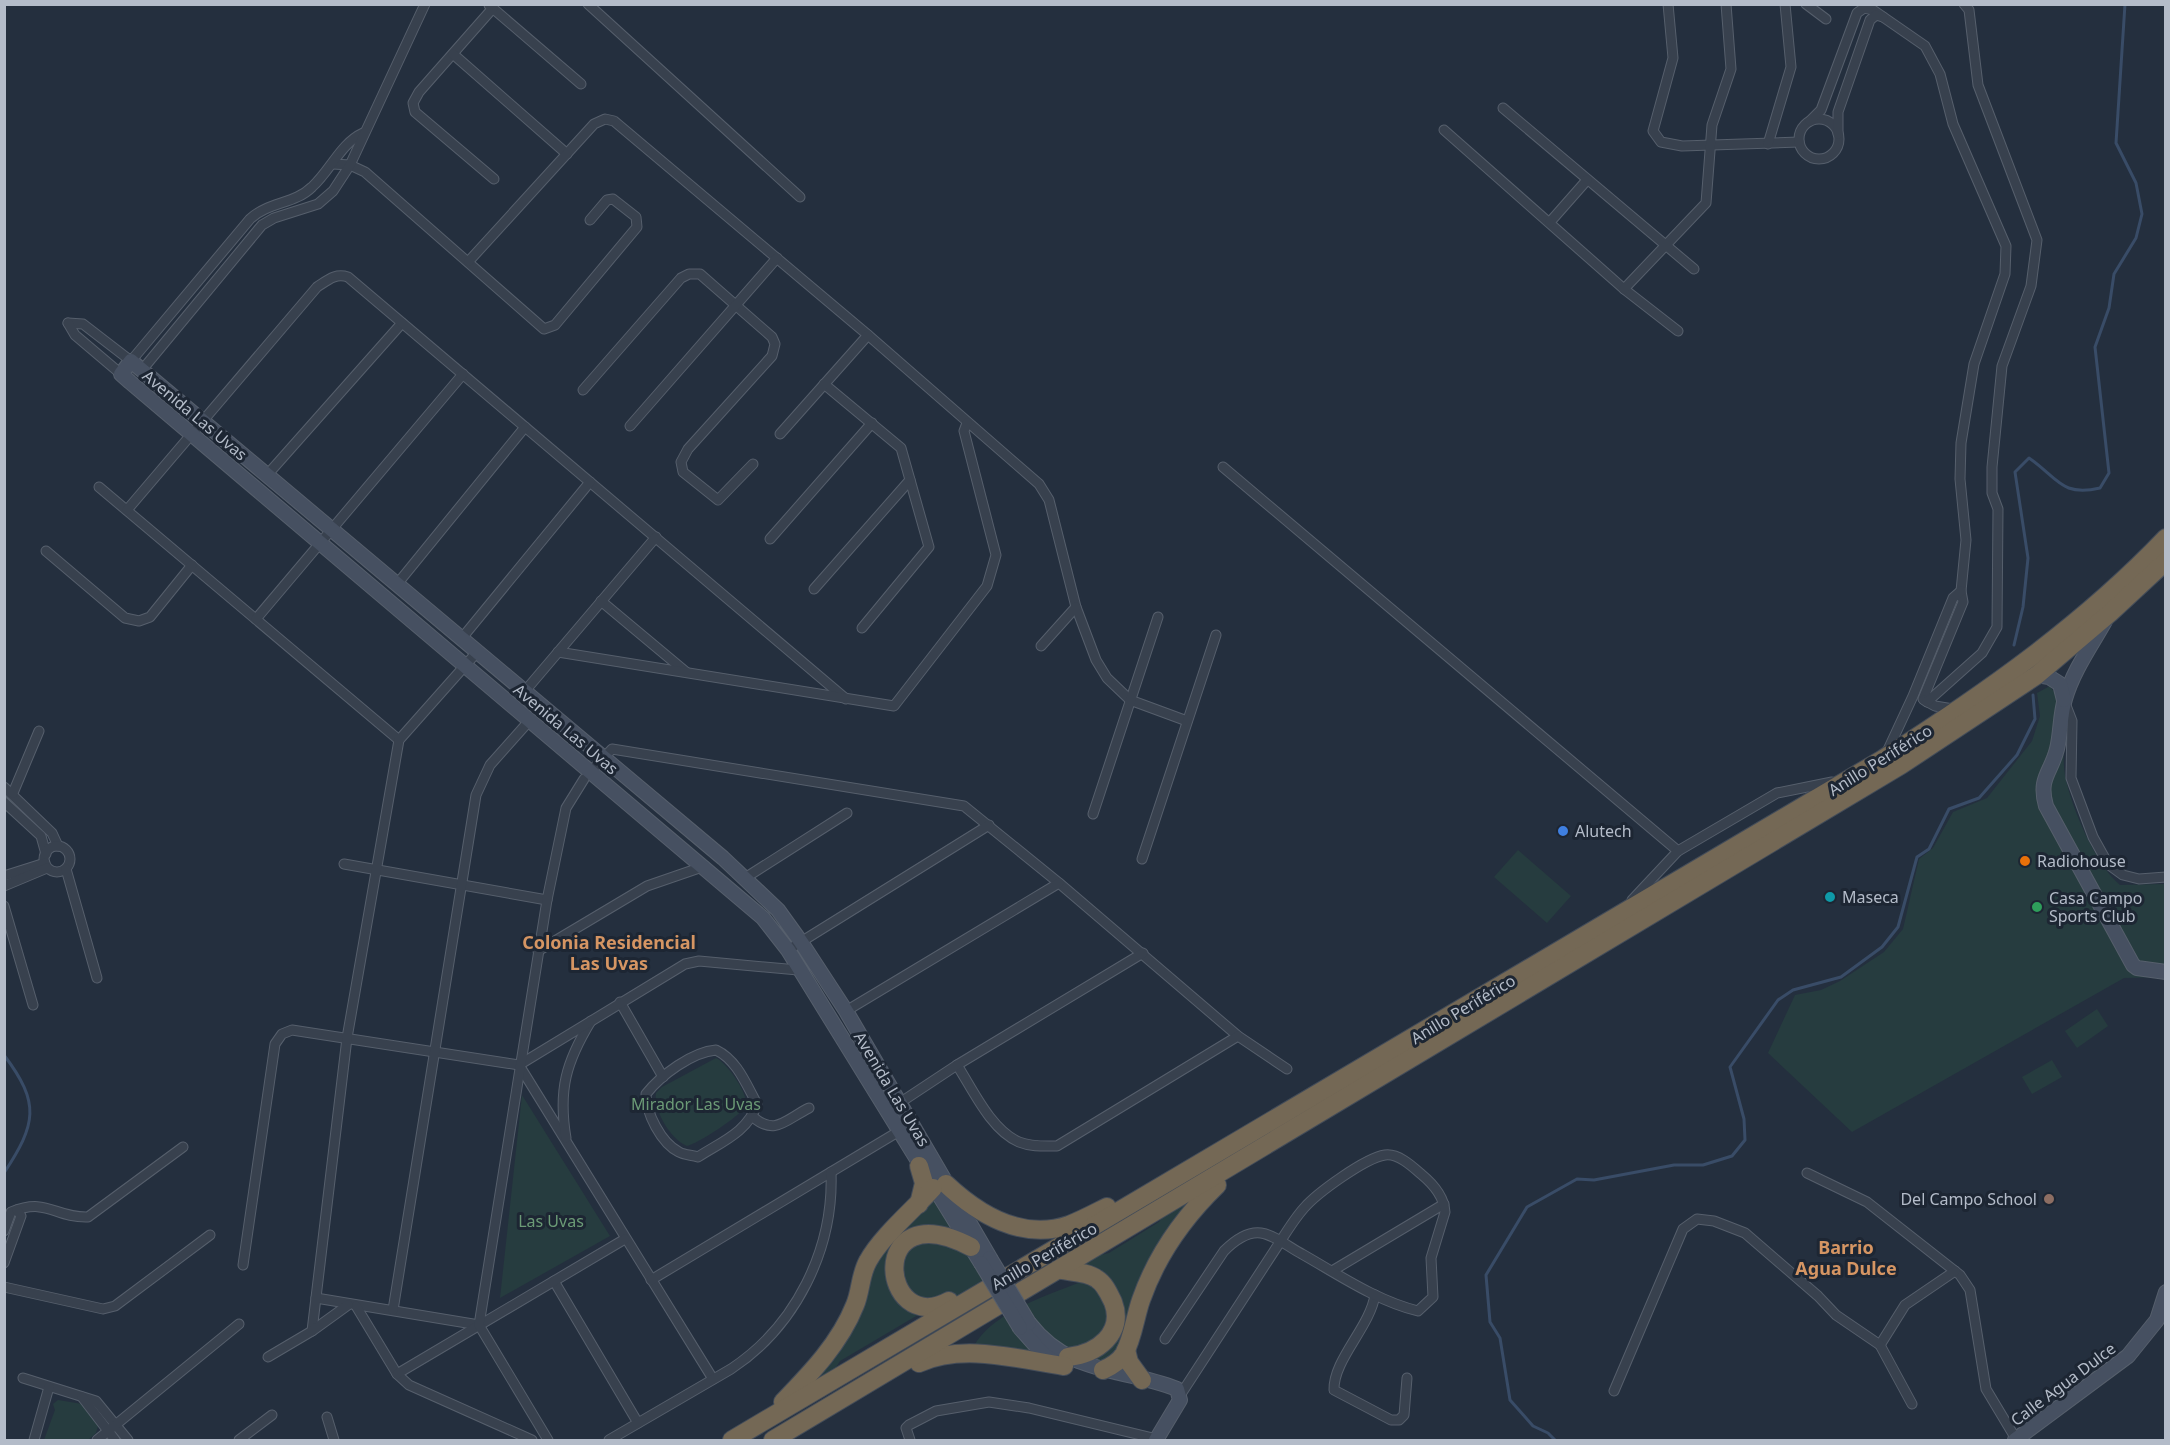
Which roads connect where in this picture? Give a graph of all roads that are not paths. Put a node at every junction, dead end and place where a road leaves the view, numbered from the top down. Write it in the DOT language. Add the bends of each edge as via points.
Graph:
graph roads {
  1 [pos="425,4"];
  2 [pos="588,4"];
  3 [pos="1668,4"];
  4 [pos="1726,4"];
  5 [pos="1785,4"];
  6 [pos="1806,4"];
  7 [pos="1964,4"];
  8 [pos="491,6"];
  9 [pos="1886,18"];
  10 [pos="1826,19"];
  11 [pos="453,54"];
  12 [pos="581,84"];
  13 [pos="1503,108"];
  14 [pos="1810,121"];
  15 [pos="1444,130"];
  16 [pos="363,133"];
  17 [pos="1838,134"];
  18 [pos="1799,142"];
  19 [pos="1708,143"];
  20 [pos="1768,144"];
  21 [pos="567,154"];
  22 [pos="333,164"];
  23 [pos="350,165"];
  24 [pos="494,179"];
  25 [pos="1587,180"];
  26 [pos="800,197"];
  27 [pos="590,220"];
  28 [pos="1550,222"];
  29 [pos="1664,245"];
  30 [pos="777,258"];
  31 [pos="469,261"];
  32 [pos="1694,269"];
  33 [pos="1624,289"];
  34 [pos="737,304"];
  35 [pos="402,323"];
  36 [pos="1678,331"];
  37 [pos="868,335"];
  38 [pos="136,366"];
  39 [pos="121,374"];
  40 [pos="463,374"];
  41 [pos="824,384"];
  42 [pos="583,390"];
  43 [pos="202,420"];
  44 [pos="872,423"];
  45 [pos="967,423"];
  46 [pos="630,426"];
  47 [pos="525,427"];
  48 [pos="191,433"];
  49 [pos="780,434"];
  50 [pos="753,464"];
  51 [pos="1223,467"];
  52 [pos="268,474"];
  53 [pos="910,480"];
  54 [pos="590,482"];
  55 [pos="99,487"];
  56 [pos="127,510"];
  57 [pos="333,528"];
  58 [pos="656,537"];
  59 [pos="2166,538"];
  60 [pos="770,539"];
  61 [pos="321,542"];
  62 [pos="46,552"];
  63 [pos="2166,561"];
  64 [pos="192,566"];
  65 [pos="398,583"];
  66 [pos="814,589"];
  67 [pos="602,601"];
  68 [pos="1076,607"];
  69 [pos="2110,613"];
  70 [pos="1158,617"];
  71 [pos="256,619"];
  72 [pos="862,628"];
  73 [pos="1216,635"];
  74 [pos="462,638"];
  75 [pos="1041,646"];
  76 [pos="478,651"];
  77 [pos="558,652"];
  78 [pos="465,666"];
  79 [pos="688,674"];
  80 [pos="2037,675"];
  81 [pos="525,692"];
  82 [pos="846,699"];
  83 [pos="1921,699"];
  84 [pos="1130,700"];
  85 [pos="2064,700"];
  86 [pos="1961,709"];
  87 [pos="530,720"];
  88 [pos="1187,721"];
  89 [pos="39,731"];
  90 [pos="399,740"];
  91 [pos="602,757"];
  92 [pos="1883,759"];
  93 [pos="588,775"];
  94 [pos="1852,778"];
  95 [pos="4,787"];
  96 [pos="13,794"];
  97 [pos="4,802"];
  98 [pos="847,813"];
  99 [pos="1093,814"];
  100 [pos="989,825"];
  101 [pos="58,846"];
  102 [pos="1678,851"];
  103 [pos="1142,859"];
  104 [pos="46,861"];
  105 [pos="344,864"];
  106 [pos="705,866"];
  107 [pos="66,869"];
  108 [pos="377,870"];
  109 [pos="4,876"];
  110 [pos="2166,877"];
  111 [pos="745,878"];
  112 [pos="1059,883"];
  113 [pos="4,886"];
  114 [pos="462,886"];
  115 [pos="547,900"];
  116 [pos="4,906"];
  117 [pos="1614,920"];
  118 [pos="801,942"];
  119 [pos="788,950"];
  120 [pos="538,951"];
  121 [pos="1143,953"];
  122 [pos="798,970"];
  123 [pos="2166,972"];
  124 [pos="97,978"];
  125 [pos="620,1002"];
  126 [pos="33,1005"];
  127 [pos="846,1011"];
  128 [pos="593,1019"];
  129 [pos="1238,1036"];
  130 [pos="346,1038"];
  131 [pos="435,1052"];
  132 [pos="519,1065"];
  133 [pos="957,1065"];
  134 [pos="1287,1070"];
  135 [pos="663,1077"];
  136 [pos="900,1104"];
  137 [pos="809,1108"];
  138 [pos="886,1112"];
  139 [pos="753,1117"];
  140 [pos="911,1124"];
  141 [pos="898,1132"];
  142 [pos="567,1143"];
  143 [pos="183,1147"];
  144 [pos="1242,1161"];
  145 [pos="919,1166"];
  146 [pos="831,1172"];
  147 [pos="1189,1172"];
  148 [pos="1807,1173"];
  149 [pos="939,1186"];
  150 [pos="919,1204"];
  151 [pos="1444,1204"];
  152 [pos="17,1210"];
  153 [pos="4,1231"];
  154 [pos="210,1235"];
  155 [pos="625,1239"];
  156 [pos="1280,1242"];
  157 [pos="982,1255"];
  158 [pos="4,1263"];
  159 [pos="243,1265"];
  160 [pos="1061,1270"];
  161 [pos="1332,1271"];
  162 [pos="1955,1271"];
  163 [pos="651,1280"];
  164 [pos="554,1281"];
  165 [pos="4,1287"];
  166 [pos="984,1290"];
  167 [pos="2166,1292"];
  168 [pos="1375,1294"];
  169 [pos="316,1298"];
  170 [pos="352,1305"];
  171 [pos="393,1310"];
  172 [pos="239,1324"];
  173 [pos="479,1325"];
  174 [pos="312,1331"];
  175 [pos="1165,1339"];
  176 [pos="1880,1345"];
  177 [pos="1126,1350"];
  178 [pos="268,1357"];
  179 [pos="1066,1362"];
  180 [pos="1103,1370"];
  181 [pos="397,1374"];
  182 [pos="23,1378"];
  183 [pos="1407,1378"];
  184 [pos="713,1379"];
  185 [pos="1142,1380"];
  186 [pos="875,1381"];
  187 [pos="49,1387"];
  188 [pos="1614,1391"];
  189 [pos="1180,1394"];
  190 [pos="1912,1404"];
  191 [pos="272,1415"];
  192 [pos="327,1417"];
  193 [pos="766,1420"];
  194 [pos="638,1423"];
  195 [pos="112,1428"];
  196 [pos="1156,1439"];
  197 [pos="34,1440"];
  198 [pos="97,1440"];
  199 [pos="115,1440"];
  200 [pos="128,1440"];
  201 [pos="239,1440"];
  202 [pos="334,1440"];
  203 [pos="532,1440"];
  204 [pos="548,1440"];
  205 [pos="609,1440"];
  206 [pos="732,1440"];
  207 [pos="773,1440"];
  208 [pos="910,1440"];
  209 [pos="2016,1440"];
  1 -- 16 [label="street"];
  2 -- 26 [label="street"];
  3 -- 19 [label="street" via="1673,58 1653,131 1661,142 1682,146"];
  4 -- 19 [label="street" via="1731,69"];
  5 -- 20 [label="street" via="1791,67"];
  6 -- 10 [label="street"];
  7 -- 83 [label="street" via="1969,10 1978,85 2037,240 2031,286 2002,366 1997,407 1992,476 1992,493 1998,509 1997,627 1982,653"];
  8 -- 11 [label="street"];
  8 -- 12 [label="street"];
  9 -- 14 [label="street" via="1864,8 1857,13 1821,110"];
  9 -- 17 [label="street" via="1876,15 1870,20 1838,112"];
  9 -- 83 [label="street" via="1925,46 1940,74 1953,124 2006,246 2005,274 1974,364 1961,443 1966,540 1961,591 1953,598"];
  11 -- 21 [label="street"];
  11 -- 24 [label="street" via="419,92 415,112"];
  13 -- 25 [label="street"];
  14 -- 17 [label="street" via="1826,120"];
  14 -- 18 [label="street" via="1800,131"];
  15 -- 28 [label="street"];
  16 -- 22 [label="street" via="354,137"];
  16 -- 23 [label="street"];
  17 -- 18 [label="street" via="1837,147 1822,158 1805,153"];
  18 -- 20 [label="street"];
  19 -- 20 [label="street"];
  19 -- 29 [label="street" via="1706,203"];
  21 -- 30 [label="street" via="594,124 605,118 614,121"];
  21 -- 31 [label="street"];
  22 -- 23 [label="street"];
  22 -- 38 [label="street" via="311,189 271,204 250,219"];
  23 -- 31 [label="street" via="365,172"];
  23 -- 38 [label="street" via="333,191 318,204 262,225"];
  25 -- 28 [label="street"];
  25 -- 29 [label="street"];
  27 -- 31 [label="street" via="606,200 613,200 636,217 637,227 555,325 543,329"];
  28 -- 33 [label="street"];
  29 -- 32 [label="street"];
  29 -- 33 [label="street"];
  30 -- 34 [label="street"];
  30 -- 37 [label="street"];
  33 -- 36 [label="street"];
  34 -- 42 [label="street" via="700,274 681,278"];
  34 -- 46 [label="street"];
  34 -- 50 [label="street" via="772,336 772,356 688,449 681,462 683,472 718,500"];
  35 -- 40 [label="street"];
  35 -- 43 [label="street" via="348,277 334,276 317,287"];
  35 -- 52 [label="street"];
  37 -- 41 [label="street"];
  37 -- 45 [label="street"];
  38 -- 39 [label="street, Avenida Las Uvas"];
  38 -- 39 [label="street" via="83,324 68,323 75,335"];
  38 -- 43 [label="street, Avenida Las Uvas"];
  39 -- 48 [label="street, Avenida Las Uvas"];
  40 -- 47 [label="street"];
  40 -- 57 [label="street"];
  41 -- 44 [label="street"];
  41 -- 49 [label="street"];
  43 -- 48 [label="street"];
  43 -- 52 [label="street, Avenida Las Uvas"];
  44 -- 53 [label="street" via="901,448"];
  44 -- 60 [label="street"];
  45 -- 68 [label="street" via="1039,484 1049,500"];
  45 -- 82 [label="street" via="964,431 996,555 992,576 894,706"];
  47 -- 54 [label="street"];
  47 -- 65 [label="street"];
  48 -- 56 [label="street"];
  48 -- 61 [label="street, Avenida Las Uvas"];
  51 -- 102 [label="street"];
  52 -- 57 [label="street, Avenida Las Uvas"];
  53 -- 66 [label="street"];
  53 -- 72 [label="street" via="929,547"];
  54 -- 58 [label="street"];
  54 -- 74 [label="street"];
  55 -- 56 [label="street"];
  56 -- 64 [label="street"];
  57 -- 61 [label="street"];
  57 -- 65 [label="street, Avenida Las Uvas"];
  58 -- 67 [label="street"];
  58 -- 82 [label="street"];
  59 -- 86 [label="highway, Anillo Periférico" via="2104,599 2044,649"];
  61 -- 71 [label="street"];
  61 -- 78 [label="street, Avenida Las Uvas"];
  62 -- 64 [label="street" via="126,618 139,621 150,617"];
  63 -- 69 [label="highway, Anillo Periférico"];
  64 -- 71 [label="street"];
  65 -- 74 [label="street, Avenida Las Uvas"];
  67 -- 77 [label="street"];
  67 -- 79 [label="street"];
  68 -- 75 [label="street"];
  68 -- 84 [label="street" via="1096,660 1107,678"];
  69 -- 80 [label="highway, Anillo Periférico"];
  69 -- 85 [label="street"];
  70 -- 84 [label="street"];
  71 -- 90 [label="street"];
  73 -- 88 [label="street"];
  74 -- 76 [label="street, Avenida Las Uvas"];
  76 -- 78 [label="street"];
  76 -- 81 [label="street, Avenida Las Uvas"];
  77 -- 79 [label="street"];
  77 -- 81 [label="street"];
  78 -- 87 [label="street, Avenida Las Uvas"];
  78 -- 90 [label="street"];
  79 -- 82 [label="street"];
  80 -- 85 [label="street" via="2060,684"];
  80 -- 144 [label="highway, Anillo Periférico" via="1901,765"];
  81 -- 91 [label="street, Avenida Las Uvas"];
  83 -- 86 [label="street" via="1945,709"];
  83 -- 92 [label="street"];
  84 -- 88 [label="street"];
  84 -- 99 [label="street"];
  85 -- 110 [label="street" via="2072,721 2071,777 2093,837 2109,864 2123,875 2139,879"];
  85 -- 123 [label="street" via="2057,751 2044,777 2042,792 2046,806 2133,965"];
  86 -- 92 [label="highway, Anillo Periférico"];
  87 -- 93 [label="street, Avenida Las Uvas"];
  87 -- 114 [label="street" via="490,765 476,795"];
  88 -- 103 [label="street"];
  89 -- 96 [label="street"];
  90 -- 108 [label="street"];
  91 -- 93 [label="street"];
  91 -- 100 [label="street" via="612,749 631,751 964,806"];
  91 -- 111 [label="street, Avenida Las Uvas"];
  92 -- 94 [label="highway, Anillo Periférico"];
  93 -- 106 [label="street, Avenida Las Uvas"];
  93 -- 115 [label="street" via="566,808"];
  94 -- 102 [label="street" via="1778,793"];
  94 -- 117 [label="highway, Anillo Periférico"];
  95 -- 96 [label="street"];
  96 -- 101 [label="street" via="52,833"];
  97 -- 104 [label="street" via="41,836"];
  98 -- 111 [label="street"];
  100 -- 112 [label="street"];
  100 -- 118 [label="street"];
  101 -- 104 [label="street" via="51,848"];
  101 -- 107 [label="street" via="69,853"];
  102 -- 117 [label="street"];
  104 -- 107 [label="street" via="59,872"];
  104 -- 109 [label="street"];
  104 -- 113 [label="street"];
  105 -- 108 [label="street"];
  106 -- 119 [label="street, Avenida Las Uvas" via="764,918"];
  106 -- 120 [label="street" via="647,886"];
  107 -- 124 [label="street"];
  108 -- 114 [label="street"];
  108 -- 130 [label="street"];
  111 -- 118 [label="street, Avenida Las Uvas" via="778,910"];
  112 -- 121 [label="street"];
  112 -- 127 [label="street"];
  114 -- 115 [label="street"];
  114 -- 131 [label="street"];
  115 -- 120 [label="street"];
  116 -- 126 [label="street"];
  117 -- 147 [label="highway, Anillo Periférico"];
  118 -- 119 [label="street"];
  118 -- 127 [label="street, Avenida Las Uvas"];
  119 -- 122 [label="street, Avenida Las Uvas"];
  120 -- 132 [label="street"];
  121 -- 129 [label="street"];
  121 -- 133 [label="street"];
  122 -- 125 [label="street" via="699,961 686,964"];
  122 -- 138 [label="street, Avenida Las Uvas"];
  125 -- 128 [label="street"];
  125 -- 135 [label="street"];
  127 -- 136 [label="street, Avenida Las Uvas"];
  128 -- 132 [label="street"];
  128 -- 142 [label="street" via="574,1050 563,1086"];
  129 -- 133 [label="street" via="1057,1146 1019,1142 1001,1129"];
  129 -- 134 [label="street"];
  130 -- 131 [label="street"];
  130 -- 159 [label="street" via="292,1030 282,1034 275,1044"];
  130 -- 169 [label="street"];
  131 -- 132 [label="street"];
  131 -- 171 [label="street"];
  132 -- 142 [label="street"];
  132 -- 173 [label="street"];
  133 -- 136 [label="street"];
  135 -- 139 [label="street" via="705,1051 716,1050 735,1065 757,1104"];
  135 -- 139 [label="street" via="646,1094 646,1105 668,1144 680,1153 698,1157 746,1126"];
  136 -- 138 [label="street"];
  136 -- 140 [label="street, Avenida Las Uvas"];
  137 -- 139 [label="street" via="773,1127 763,1126"];
  138 -- 141 [label="street, Avenida Las Uvas"];
  140 -- 141 [label="street"];
  140 -- 149 [label="street, Avenida Las Uvas"];
  141 -- 145 [label="street, Avenida Las Uvas"];
  141 -- 146 [label="street"];
  142 -- 155 [label="street"];
  143 -- 152 [label="street" via="88,1217 36,1205"];
  144 -- 160 [label="highway, Anillo Periférico"];
  144 -- 177 [label="highway" via="1195,1207 1170,1242 1141,1299"];
  145 -- 149 [label="street, Avenida Las Uvas"];
  145 -- 150 [label="highway" via="924,1183"];
  146 -- 163 [label="street"];
  146 -- 184 [label="street" via="832,1202 819,1258 808,1282 776,1329 746,1359"];
  147 -- 149 [label="highway" via="1070,1225 1055,1228 1034,1229 1000,1222"];
  147 -- 166 [label="highway, Anillo Periférico"];
  148 -- 162 [label="street" via="1867,1202"];
  149 -- 150 [label="highway"];
  149 -- 157 [label="street, Avenida Las Uvas"];
  150 -- 193 [label="highway" via="876,1248 867,1263 855,1306 826,1355"];
  151 -- 156 [label="street" via="1422,1174 1400,1158 1385,1155 1324,1190 1303,1208"];
  151 -- 161 [label="street"];
  151 -- 168 [label="street" via="1431,1258 1433,1297 1418,1311 1395,1306"];
  152 -- 153 [label="street" via="11,1212"];
  152 -- 158 [label="street" via="21,1216"];
  154 -- 165 [label="street" via="115,1306 103,1310"];
  155 -- 163 [label="street"];
  155 -- 164 [label="street"];
  156 -- 161 [label="street"];
  156 -- 175 [label="street" via="1260,1233 1233,1242"];
  156 -- 189 [label="street"];
  157 -- 166 [label="highway" via="943,1234 928,1234 902,1245 895,1254 893,1267 904,1296 928,1309"];
  157 -- 179 [label="street, Avenida Las Uvas, bridge" via="1044,1355"];
  160 -- 179 [label="highway" via="1097,1279 1109,1293 1116,1311 1115,1326 1107,1339 1096,1349"];
  160 -- 186 [label="highway, Anillo Periférico"];
  161 -- 168 [label="street"];
  162 -- 176 [label="street" via="1905,1305"];
  162 -- 209 [label="street" via="1970,1290 1986,1389"];
  163 -- 184 [label="street"];
  164 -- 173 [label="street"];
  164 -- 194 [label="street"];
  166 -- 193 [label="highway, Anillo Periférico"];
  167 -- 209 [label="street, Calle Agua Dulce" via="2157,1320 2128,1356"];
  168 -- 183 [label="street" via="1373,1308 1342,1362 1334,1390 1391,1420 1400,1420"];
  169 -- 170 [label="street"];
  169 -- 174 [label="street"];
  170 -- 171 [label="street"];
  170 -- 174 [label="street"];
  170 -- 181 [label="street"];
  171 -- 173 [label="street"];
  172 -- 195 [label="street"];
  173 -- 181 [label="street"];
  173 -- 204 [label="street"];
  174 -- 178 [label="street"];
  176 -- 188 [label="street" via="1836,1315 1745,1233 1697,1219 1683,1229"];
  176 -- 190 [label="street"];
  177 -- 180 [label="highway"];
  177 -- 185 [label="highway"];
  179 -- 180 [label="street, Avenida Las Uvas"];
  179 -- 186 [label="highway" via="960,1354 932,1357"];
  180 -- 185 [label="street, Avenida Las Uvas"];
  181 -- 203 [label="street" via="409,1385"];
  182 -- 187 [label="street"];
  184 -- 194 [label="street"];
  185 -- 189 [label="street, Avenida Las Uvas" via="1172,1386"];
  186 -- 207 [label="highway, Anillo Periférico"];
  187 -- 195 [label="street" via="82,1397"];
  187 -- 197 [label="street"];
  189 -- 196 [label="street"];
  191 -- 201 [label="street"];
  192 -- 202 [label="street"];
  193 -- 206 [label="highway, Anillo Periférico"];
  194 -- 205 [label="street"];
  195 -- 198 [label="street"];
  195 -- 199 [label="street"];
  195 -- 200 [label="street"];
  196 -- 208 [label="street" via="989,1402 936,1411 906,1428"];
}
